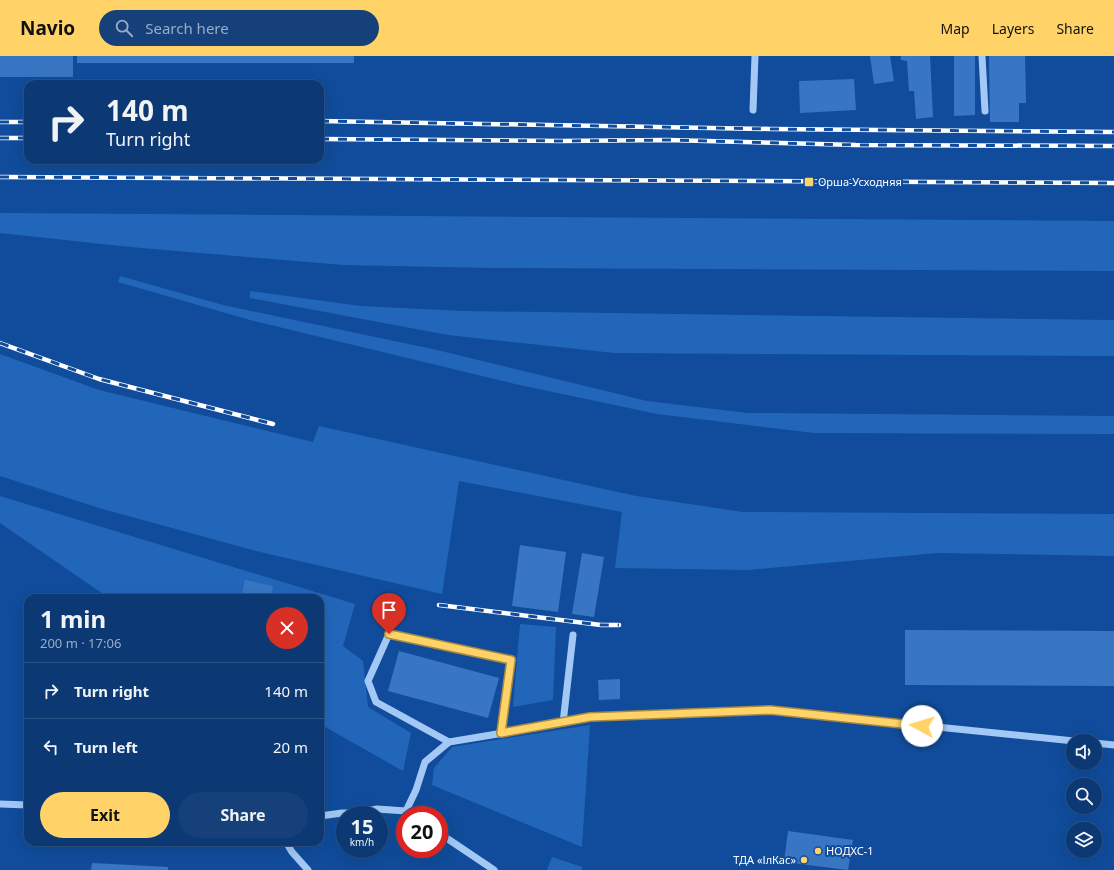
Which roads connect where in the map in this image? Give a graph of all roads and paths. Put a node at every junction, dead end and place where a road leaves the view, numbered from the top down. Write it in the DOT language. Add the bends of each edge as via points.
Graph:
graph roads {
  1 [pos="755,56"];
  2 [pos="982,56"];
  3 [pos="753,110"];
  4 [pos="985,111"];
  5 [pos="573,635"];
  6 [pos="563,723"];
  7 [pos="501,733"];
  8 [pos="1066,740"];
  9 [pos="449,742"];
  10 [pos="1102,744"];
  11 [pos="1114,745"];
  12 [pos="0,804"];
  13 [pos="24,805"];
  14 [pos="411,806"];
  15 [pos="396,811"];
  16 [pos="324,815"];
  17 [pos="448,839"];
  18 [pos="288,846"];
  19 [pos="308,870"];
  20 [pos="494,870"];
  1 -- 3 [label="street"];
  2 -- 4 [label="street"];
  5 -- 6 [label="street"];
  6 -- 7 [label="street"];
  6 -- 8 [label="street" via="590,717 770,710"];
  7 -- 9 [label="street"];
  7 -- 9 [label="street" via="511,660 389,634 368,681 376,702"];
  9 -- 14 [label="street" via="426,762"];
  10 -- 11 [label="street"];
  12 -- 13 [label="street"];
  15 -- 16 [label="street" via="377,809"];
  17 -- 20 [label="street"];
  18 -- 19 [label="street"];
}
